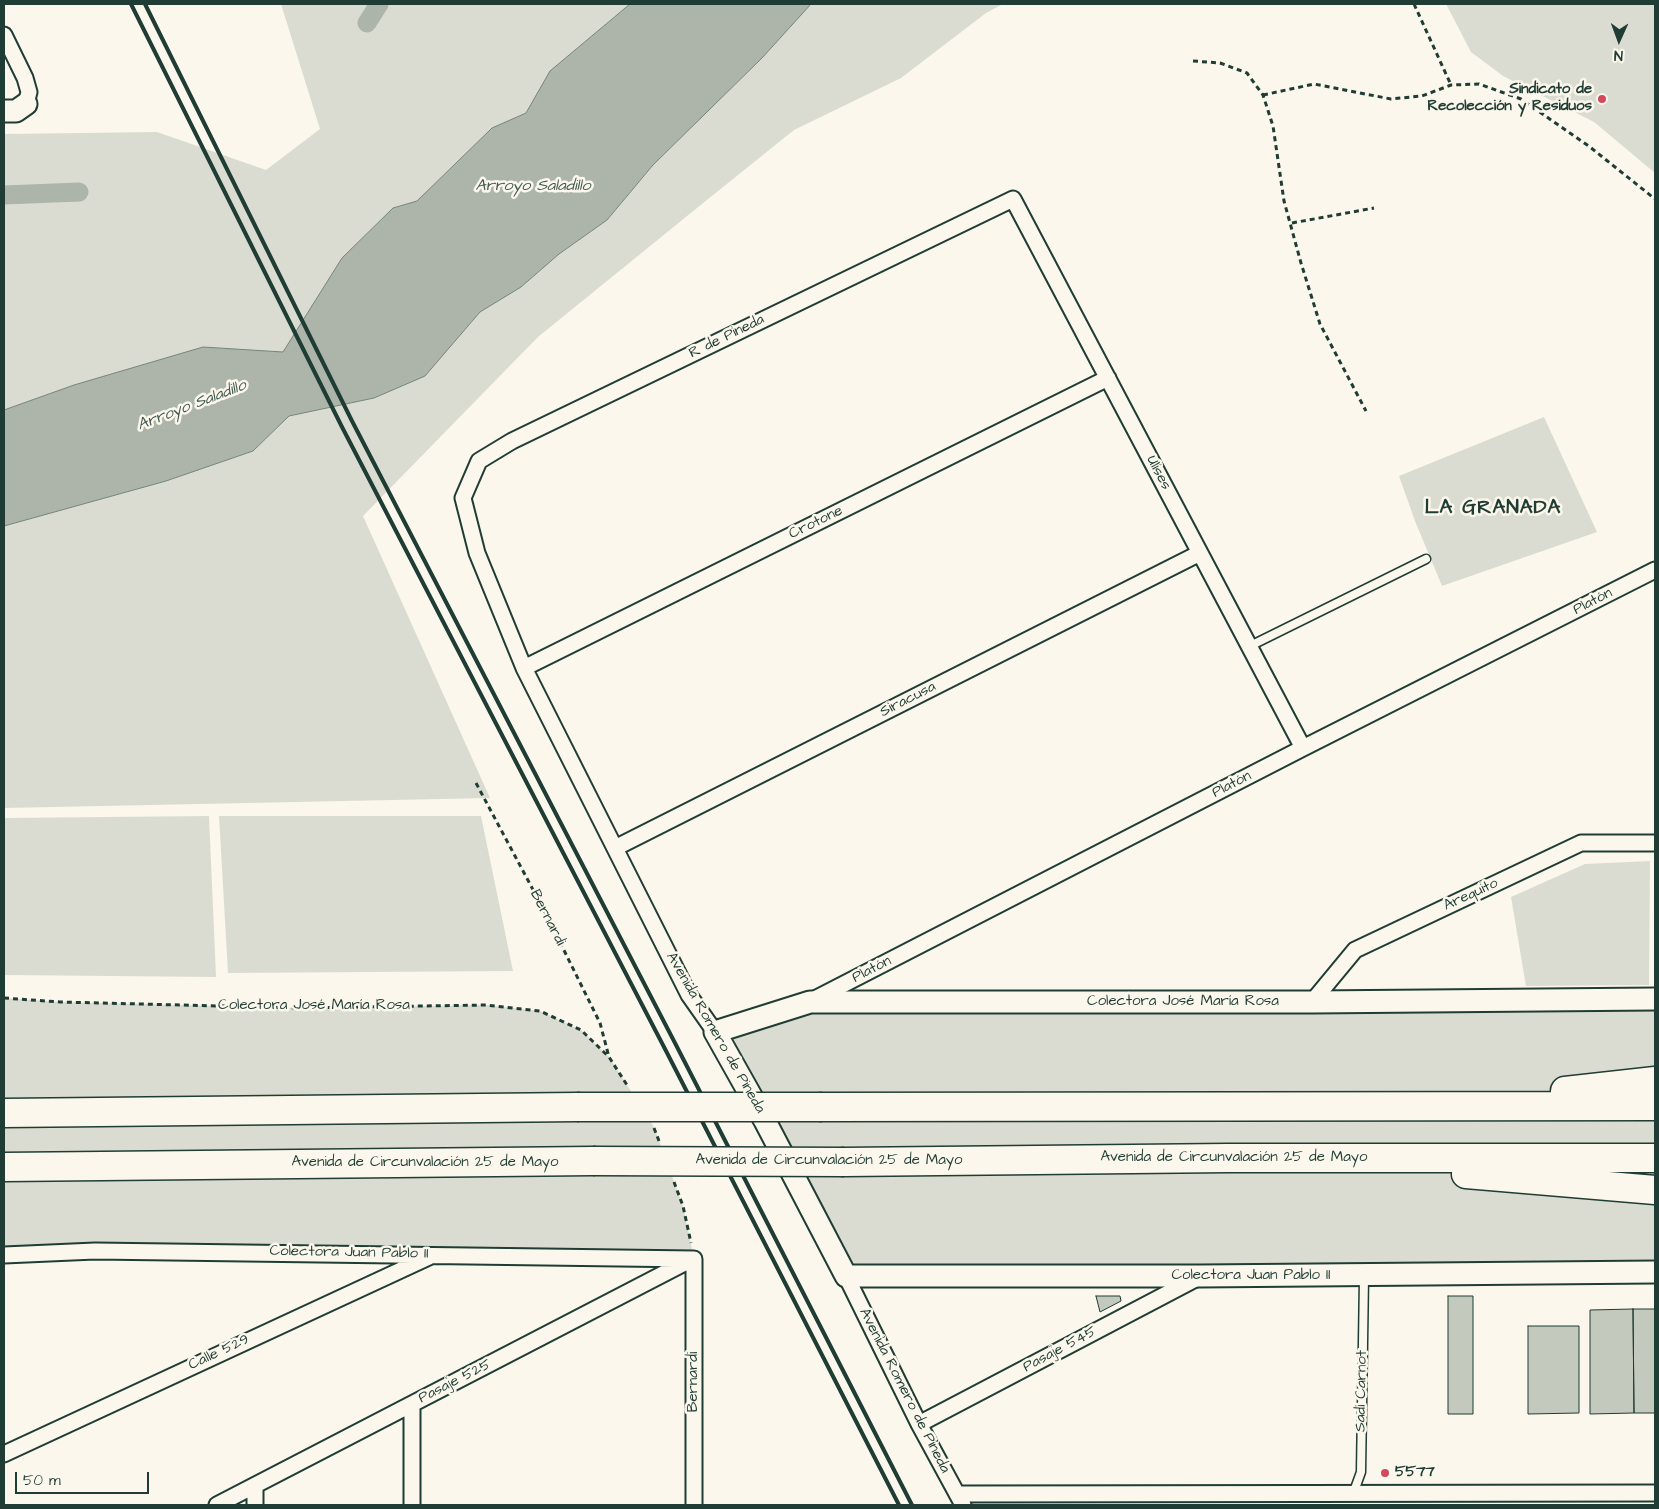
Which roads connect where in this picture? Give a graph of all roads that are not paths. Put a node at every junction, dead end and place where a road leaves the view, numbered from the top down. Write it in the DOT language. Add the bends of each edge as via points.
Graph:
graph roads {
  1 [pos="4,36"];
  2 [pos="26,104"];
  3 [pos="4,112"];
  4 [pos="1013,199"];
  5 [pos="1108,378"];
  6 [pos="463,498"];
  7 [pos="1200,553"];
  8 [pos="1426,559"];
  9 [pos="1655,570"];
  10 [pos="1250,646"];
  11 [pos="524,668"];
  12 [pos="1303,748"];
  13 [pos="1655,843"];
  14 [pos="615,848"];
  15 [pos="1655,999"];
  16 [pos="810,1002"];
  17 [pos="1312,1002"];
  18 [pos="715,1032"];
  19 [pos="1655,1081"];
  20 [pos="1427,1106"];
  21 [pos="1655,1106"];
  22 [pos="4,1114"];
  23 [pos="1228,1158"];
  24 [pos="1655,1158"];
  25 [pos="4,1166"];
  26 [pos="1655,1190"];
  27 [pos="434,1254"];
  28 [pos="4,1255"];
  29 [pos="694,1258"];
  30 [pos="1655,1272"];
  31 [pos="1364,1275"];
  32 [pos="846,1276"];
  33 [pos="1200,1276"];
  34 [pos="412,1404"];
  35 [pos="919,1424"];
  36 [pos="4,1454"];
  37 [pos="254,1486"];
  38 [pos="1655,1494"];
  39 [pos="960,1499"];
  40 [pos="1352,1499"];
  41 [pos="217,1505"];
  42 [pos="254,1505"];
  43 [pos="412,1505"];
  44 [pos="694,1505"];
  1 -- 2 [label="street" via="25,78 29,92"];
  2 -- 3 [label="main road" via="16,111"];
  4 -- 5 [label="street, Ulises"];
  4 -- 6 [label="street, R de Pineda" via="512,441 479,461"];
  5 -- 7 [label="street, Ulises"];
  5 -- 11 [label="street, Crotone"];
  6 -- 11 [label="street, Avenida Romero de Pineda" via="477,553"];
  7 -- 10 [label="street, Ulises"];
  7 -- 14 [label="street, Siracusa"];
  8 -- 10 [label="lane"];
  9 -- 12 [label="street, Platón"];
  10 -- 12 [label="street, Ulises"];
  11 -- 14 [label="street, Avenida Romero de Pineda"];
  12 -- 16 [label="street, Platón"];
  13 -- 17 [label="street, Arequito" via="1581,843 1355,950"];
  14 -- 18 [label="street, Avenida Romero de Pineda" via="689,996"];
  15 -- 17 [label="main road, Colectora José María Rosa"];
  16 -- 17 [label="main road, Colectora José María Rosa"];
  16 -- 18 [label="main road, Colectora José María Rosa"];
  18 -- 32 [label="main road, Avenida Romero de Pineda"];
  19 -- 20 [label="highway"];
  20 -- 21 [label="highway"];
  20 -- 22 [label="highway, bridge" via="577,1107"];
  23 -- 24 [label="highway, Avenida de Circunvalación 25 de Mayo"];
  23 -- 25 [label="highway, Avenida de Circunvalación 25 de Mayo, bridge"];
  23 -- 26 [label="highway"];
  27 -- 28 [label="street, Colectora Juan Pablo II" via="95,1251"];
  27 -- 29 [label="street, Colectora Juan Pablo II"];
  27 -- 36 [label="street, Calle 529"];
  29 -- 34 [label="street, Pasaje 525"];
  29 -- 44 [label="street, Bernardi"];
  30 -- 31 [label="main road, Colectora Juan Pablo II"];
  31 -- 33 [label="main road, Colectora Juan Pablo II"];
  31 -- 40 [label="lane, Sadi Carnot" via="1361,1472"];
  32 -- 33 [label="main road, Colectora Juan Pablo II"];
  32 -- 35 [label="street, Avenida Romero de Pineda"];
  33 -- 35 [label="street, Pasaje 545"];
  34 -- 37 [label="street, Pasaje 525"];
  34 -- 43 [label="street"];
  35 -- 39 [label="street, Avenida Romero de Pineda"];
  37 -- 41 [label="street, Pasaje 525"];
  37 -- 42 [label="street"];
  38 -- 40 [label="street"];
  39 -- 40 [label="street"];
}
